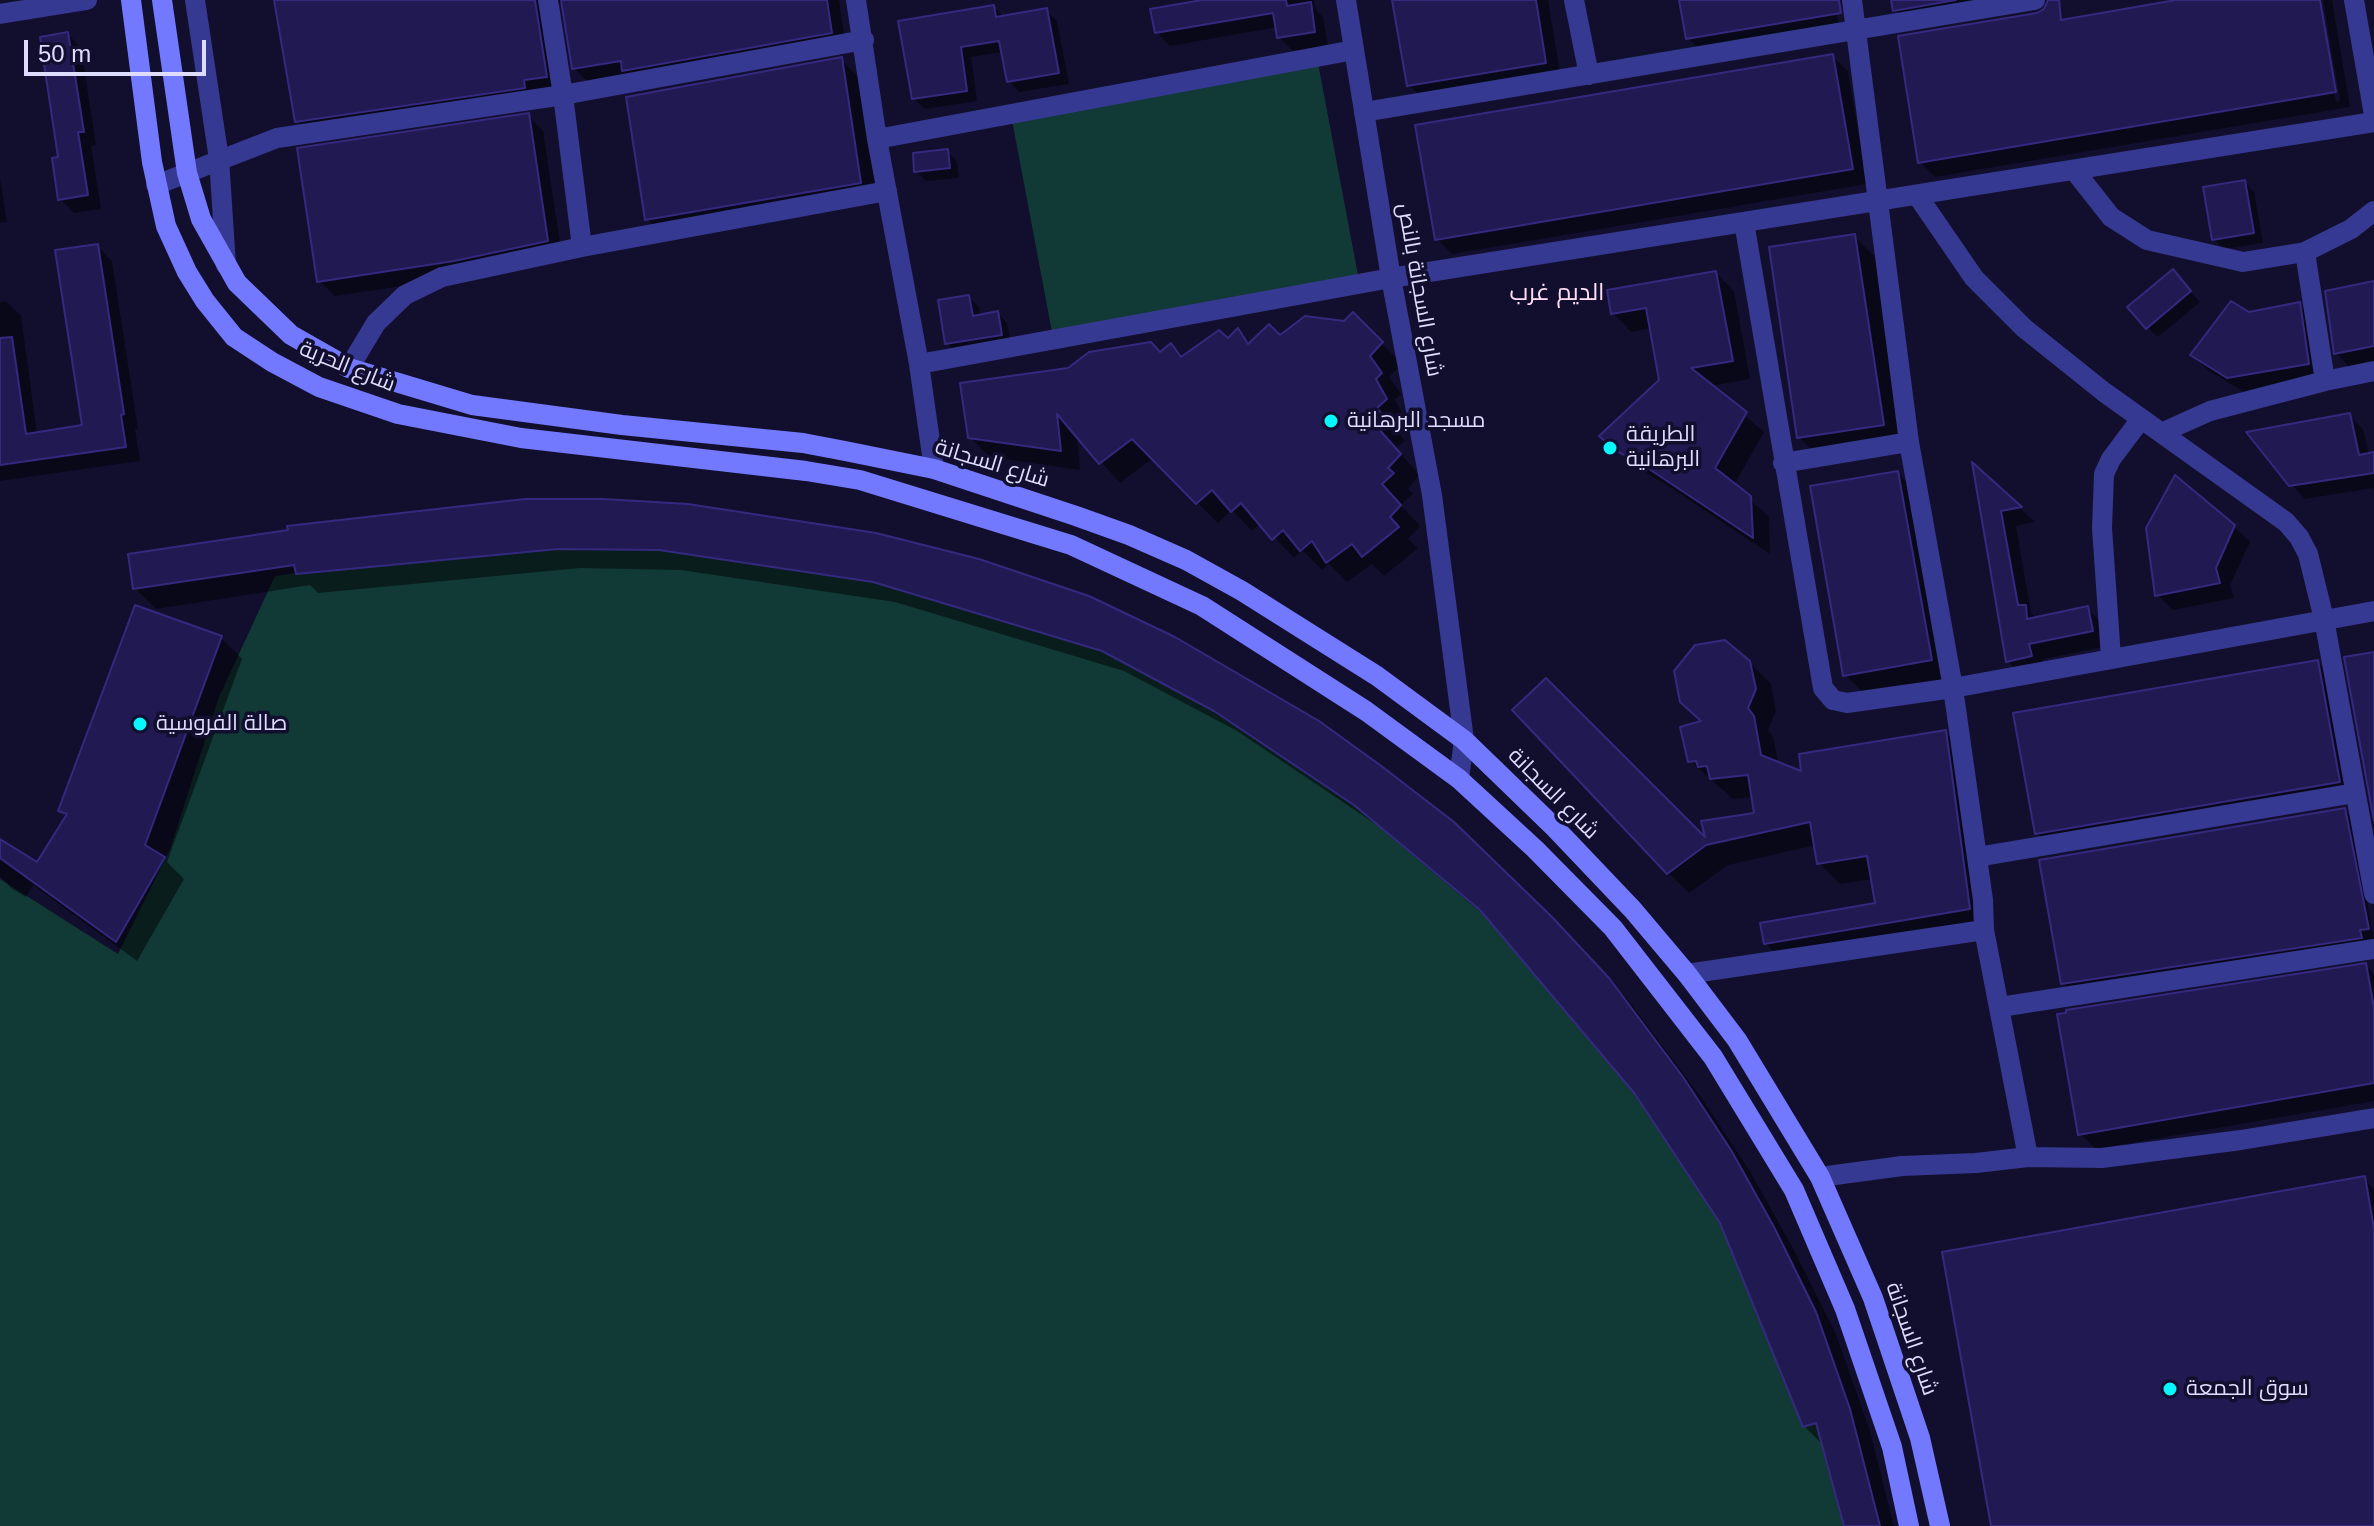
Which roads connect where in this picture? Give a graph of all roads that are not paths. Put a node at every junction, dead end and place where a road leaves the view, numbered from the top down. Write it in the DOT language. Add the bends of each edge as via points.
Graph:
graph roads {
  1 [pos="87,0"];
  2 [pos="131,0"];
  3 [pos="162,0"];
  4 [pos="195,0"];
  5 [pos="548,0"];
  6 [pos="856,0"];
  7 [pos="1346,0"];
  8 [pos="1574,0"];
  9 [pos="1852,0"];
  10 [pos="2035,0"];
  11 [pos="2354,0"];
  12 [pos="0,14"];
  13 [pos="1857,29"];
  14 [pos="864,40"];
  15 [pos="1354,50"];
  16 [pos="1589,75"];
  17 [pos="563,95"];
  18 [pos="1364,112"];
  19 [pos="2374,115"];
  20 [pos="2374,122"];
  21 [pos="877,139"];
  22 [pos="219,159"];
  23 [pos="2074,170"];
  24 [pos="187,173"];
  25 [pos="156,185"];
  26 [pos="887,191"];
  27 [pos="1917,195"];
  28 [pos="1877,202"];
  29 [pos="2374,211"];
  30 [pos="1744,222"];
  31 [pos="582,247"];
  32 [pos="2305,252"];
  33 [pos="226,265"];
  34 [pos="1391,278"];
  35 [pos="919,364"];
  36 [pos="349,368"];
  37 [pos="2374,371"];
  38 [pos="2325,381"];
  39 [pos="2141,419"];
  40 [pos="2161,433"];
  41 [pos="1909,442"];
  42 [pos="803,443"];
  43 [pos="1783,463"];
  44 [pos="934,469"];
  45 [pos="2374,611"];
  46 [pos="2324,619"];
  47 [pos="2111,658"];
  48 [pos="1953,688"];
  49 [pos="1464,740"];
  50 [pos="1459,779"];
  51 [pos="2355,793"];
  52 [pos="1977,857"];
  53 [pos="2373,881"];
  54 [pos="1984,930"];
  55 [pos="2374,949"];
  56 [pos="1687,974"];
  57 [pos="2000,1007"];
  58 [pos="2374,1118"];
  59 [pos="2028,1157"];
  60 [pos="1820,1177"];
  61 [pos="1909,1526"];
  62 [pos="1940,1526"];
  1 -- 12 [label="street"];
  2 -- 25 [label="main road, شارع الحرية"];
  3 -- 24 [label="main road, شارع الحرية"];
  4 -- 22 [label="street"];
  5 -- 17 [label="street"];
  6 -- 14 [label="street"];
  7 -- 15 [label="street, شارع السجانة بالنص"];
  8 -- 16 [label="street"];
  9 -- 13 [label="street"];
  10 -- 13 [label="street"];
  11 -- 19 [label="street"];
  13 -- 16 [label="street"];
  13 -- 28 [label="street"];
  14 -- 17 [label="street"];
  14 -- 21 [label="street"];
  15 -- 18 [label="street, شارع السجانة بالنص"];
  15 -- 21 [label="street"];
  16 -- 18 [label="street"];
  17 -- 22 [label="street" via="277,138"];
  17 -- 31 [label="street"];
  18 -- 34 [label="street, شارع السجانة بالنص"];
  20 -- 23 [label="street"];
  21 -- 26 [label="street"];
  22 -- 24 [label="street"];
  22 -- 33 [label="street"];
  23 -- 27 [label="street"];
  23 -- 32 [label="street" via="2111,217 2147,240 2243,262"];
  24 -- 25 [label="street"];
  24 -- 33 [label="main road, شارع الحرية" via="201,219"];
  25 -- 50 [label="main road, شارع الحرية" via="166,226 187,272 234,337 319,387 398,414 521,438 860,480 1071,545 1202,606 1270,647"];
  26 -- 31 [label="street"];
  26 -- 35 [label="street"];
  27 -- 28 [label="street"];
  27 -- 39 [label="street" via="1974,278 2007,313"];
  28 -- 30 [label="street"];
  28 -- 41 [label="street"];
  29 -- 32 [label="street"];
  30 -- 34 [label="street"];
  30 -- 43 [label="street"];
  31 -- 36 [label="street" via="442,277 405,295 376,323"];
  32 -- 38 [label="street"];
  33 -- 36 [label="main road, شارع الحرية" via="237,283 291,335"];
  34 -- 35 [label="street"];
  34 -- 49 [label="street, شارع السجانة بالنص" via="1432,495"];
  35 -- 44 [label="street"];
  36 -- 42 [label="main road, شارع الحرية" via="472,405"];
  37 -- 38 [label="street"];
  38 -- 40 [label="street" via="2210,411"];
  39 -- 40 [label="street"];
  39 -- 47 [label="street" via="2104,474 2102,528"];
  40 -- 46 [label="street" via="2286,522 2308,554"];
  41 -- 43 [label="street"];
  41 -- 48 [label="street"];
  42 -- 44 [label="main road, شارع السجانة"];
  43 -- 48 [label="street" via="1823,688 1833,700 1847,703"];
  44 -- 49 [label="main road, شارع السجانة" via="1103,525 1186,560 1291,620"];
  45 -- 46 [label="street"];
  46 -- 47 [label="street"];
  46 -- 51 [label="street"];
  47 -- 48 [label="street"];
  48 -- 52 [label="street"];
  49 -- 50 [label="street, شارع السجانة بالنص"];
  49 -- 56 [label="main road, شارع السجانة" via="1565,838"];
  50 -- 61 [label="main road" via="1613,928 1713,1057 1786,1177 1845,1309 1892,1447"];
  51 -- 52 [label="street"];
  51 -- 53 [label="street"];
  52 -- 54 [label="street"];
  54 -- 56 [label="street"];
  54 -- 57 [label="street"];
  55 -- 57 [label="street"];
  56 -- 60 [label="main road, شارع السجانة" via="1737,1040"];
  57 -- 59 [label="street"];
  58 -- 59 [label="street" via="2102,1158"];
  59 -- 60 [label="street"];
  60 -- 62 [label="main road, شارع السجانة" via="1873,1298 1920,1438"];
}
